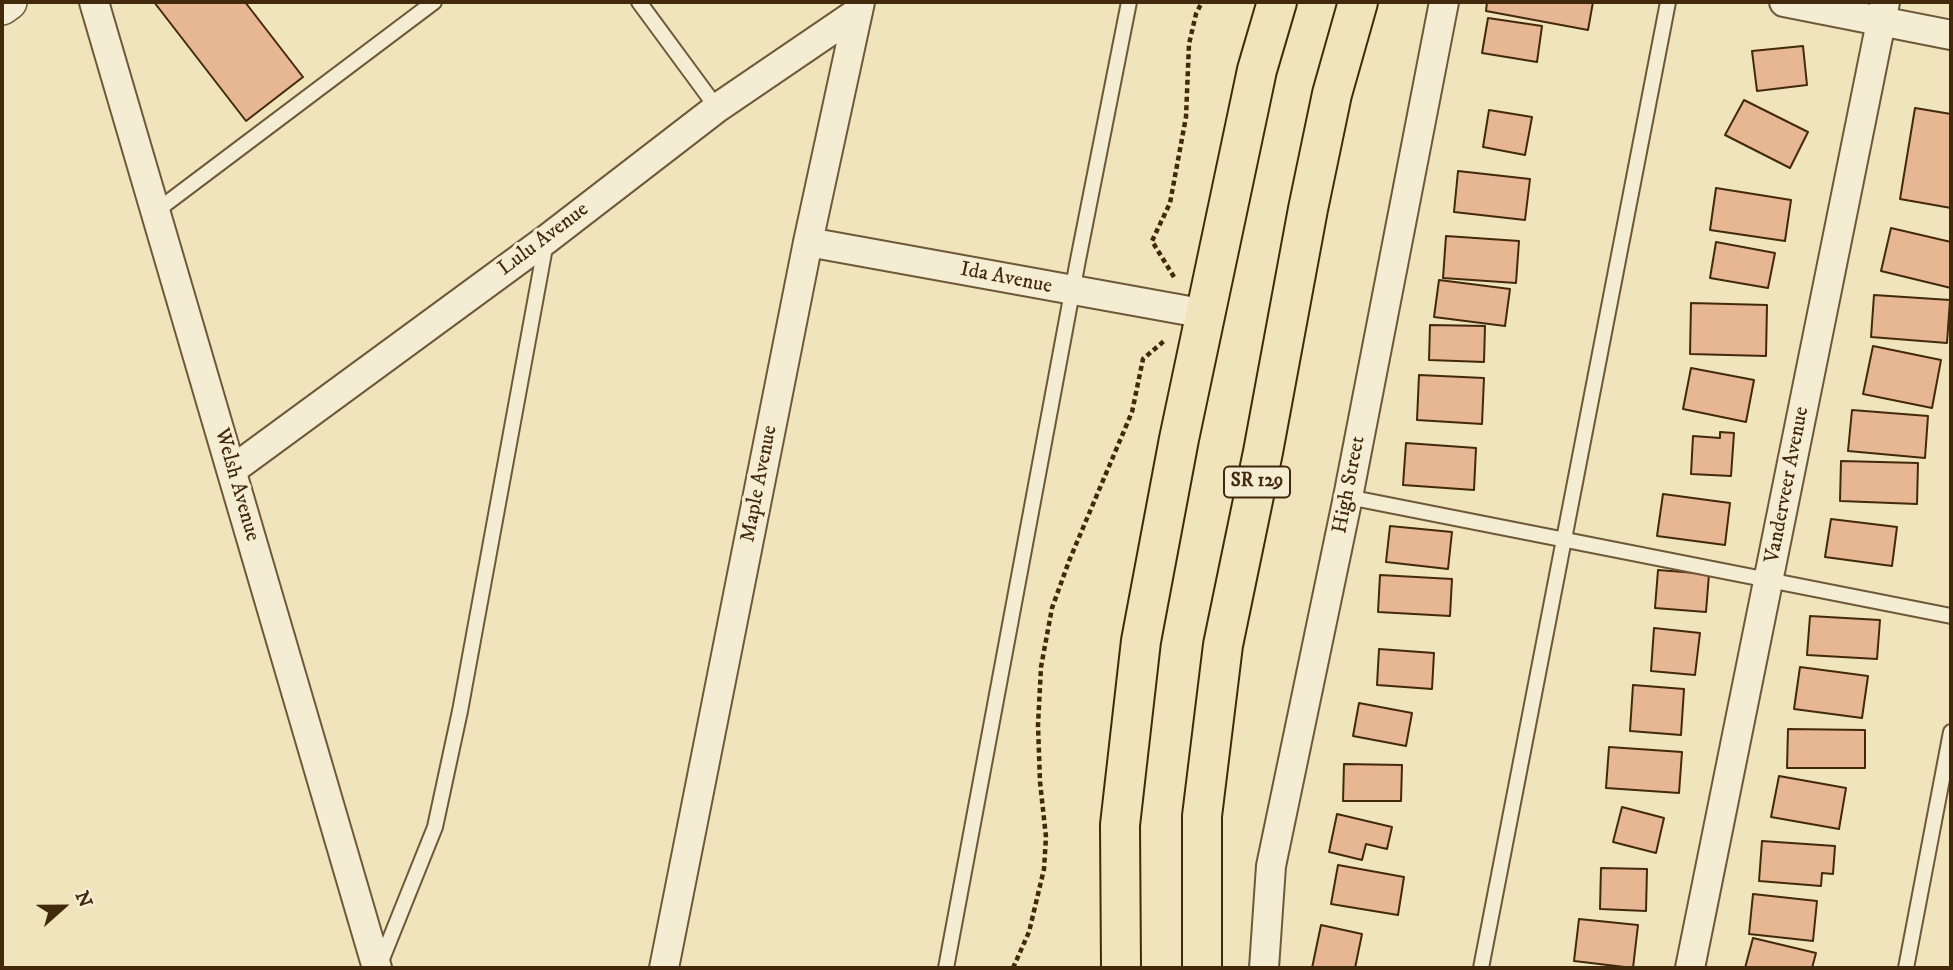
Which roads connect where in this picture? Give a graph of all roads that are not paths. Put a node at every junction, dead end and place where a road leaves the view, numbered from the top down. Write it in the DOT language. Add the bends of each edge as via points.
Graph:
graph roads {
  1 [pos="9,2"];
  2 [pos="94,2"];
  3 [pos="433,2"];
  4 [pos="639,2"];
  5 [pos="1129,2"];
  6 [pos="1277,2"];
  7 [pos="1358,2"];
  8 [pos="1444,2"];
  9 [pos="1668,2"];
  10 [pos="1784,2"];
  11 [pos="2,7"];
  12 [pos="859,7"];
  13 [pos="1883,12"];
  14 [pos="1951,35"];
  15 [pos="717,108"];
  16 [pos="155,212"];
  17 [pos="547,239"];
  18 [pos="808,242"];
  19 [pos="1072,291"];
  20 [pos="1206,314"];
  21 [pos="232,470"];
  22 [pos="1348,497"];
  23 [pos="1563,538"];
  24 [pos="1770,579"];
  25 [pos="1951,616"];
  26 [pos="1951,732"];
  27 [pos="377,968"];
  28 [pos="664,968"];
  29 [pos="946,968"];
  30 [pos="1121,968"];
  31 [pos="1202,968"];
  32 [pos="1264,968"];
  33 [pos="1481,968"];
  34 [pos="1690,968"];
  35 [pos="1906,968"];
  1 -- 11 [label="street"];
  2 -- 16 [label="street, Welsh Avenue"];
  3 -- 16 [label="lane"];
  4 -- 15 [label="lane"];
  5 -- 19 [label="lane"];
  6 -- 20 [label="highway" via="1257,69"];
  7 -- 31 [label="highway, SR 129" via="1332,94 1223,645 1202,816"];
  8 -- 22 [label="street, High Street"];
  9 -- 23 [label="lane"];
  10 -- 13 [label="street"];
  12 -- 15 [label="street, Lulu Avenue"];
  12 -- 18 [label="street, Maple Avenue"];
  13 -- 14 [label="street"];
  13 -- 24 [label="street, Vanderveer Avenue"];
  15 -- 17 [label="street, Lulu Avenue"];
  16 -- 21 [label="street, Welsh Avenue"];
  17 -- 21 [label="street, Lulu Avenue"];
  17 -- 27 [label="lane" via="435,827"];
  18 -- 19 [label="street, Ida Avenue"];
  18 -- 28 [label="street, Maple Avenue"];
  19 -- 20 [label="street, Ida Avenue"];
  19 -- 29 [label="lane"];
  20 -- 30 [label="highway" via="1141,641 1120,825"];
  21 -- 27 [label="street, Welsh Avenue"];
  22 -- 23 [label="lane"];
  22 -- 32 [label="street, High Street" via="1271,866"];
  23 -- 24 [label="lane"];
  23 -- 33 [label="lane"];
  24 -- 25 [label="lane"];
  24 -- 34 [label="street, Vanderveer Avenue"];
  26 -- 35 [label="lane"];
}
